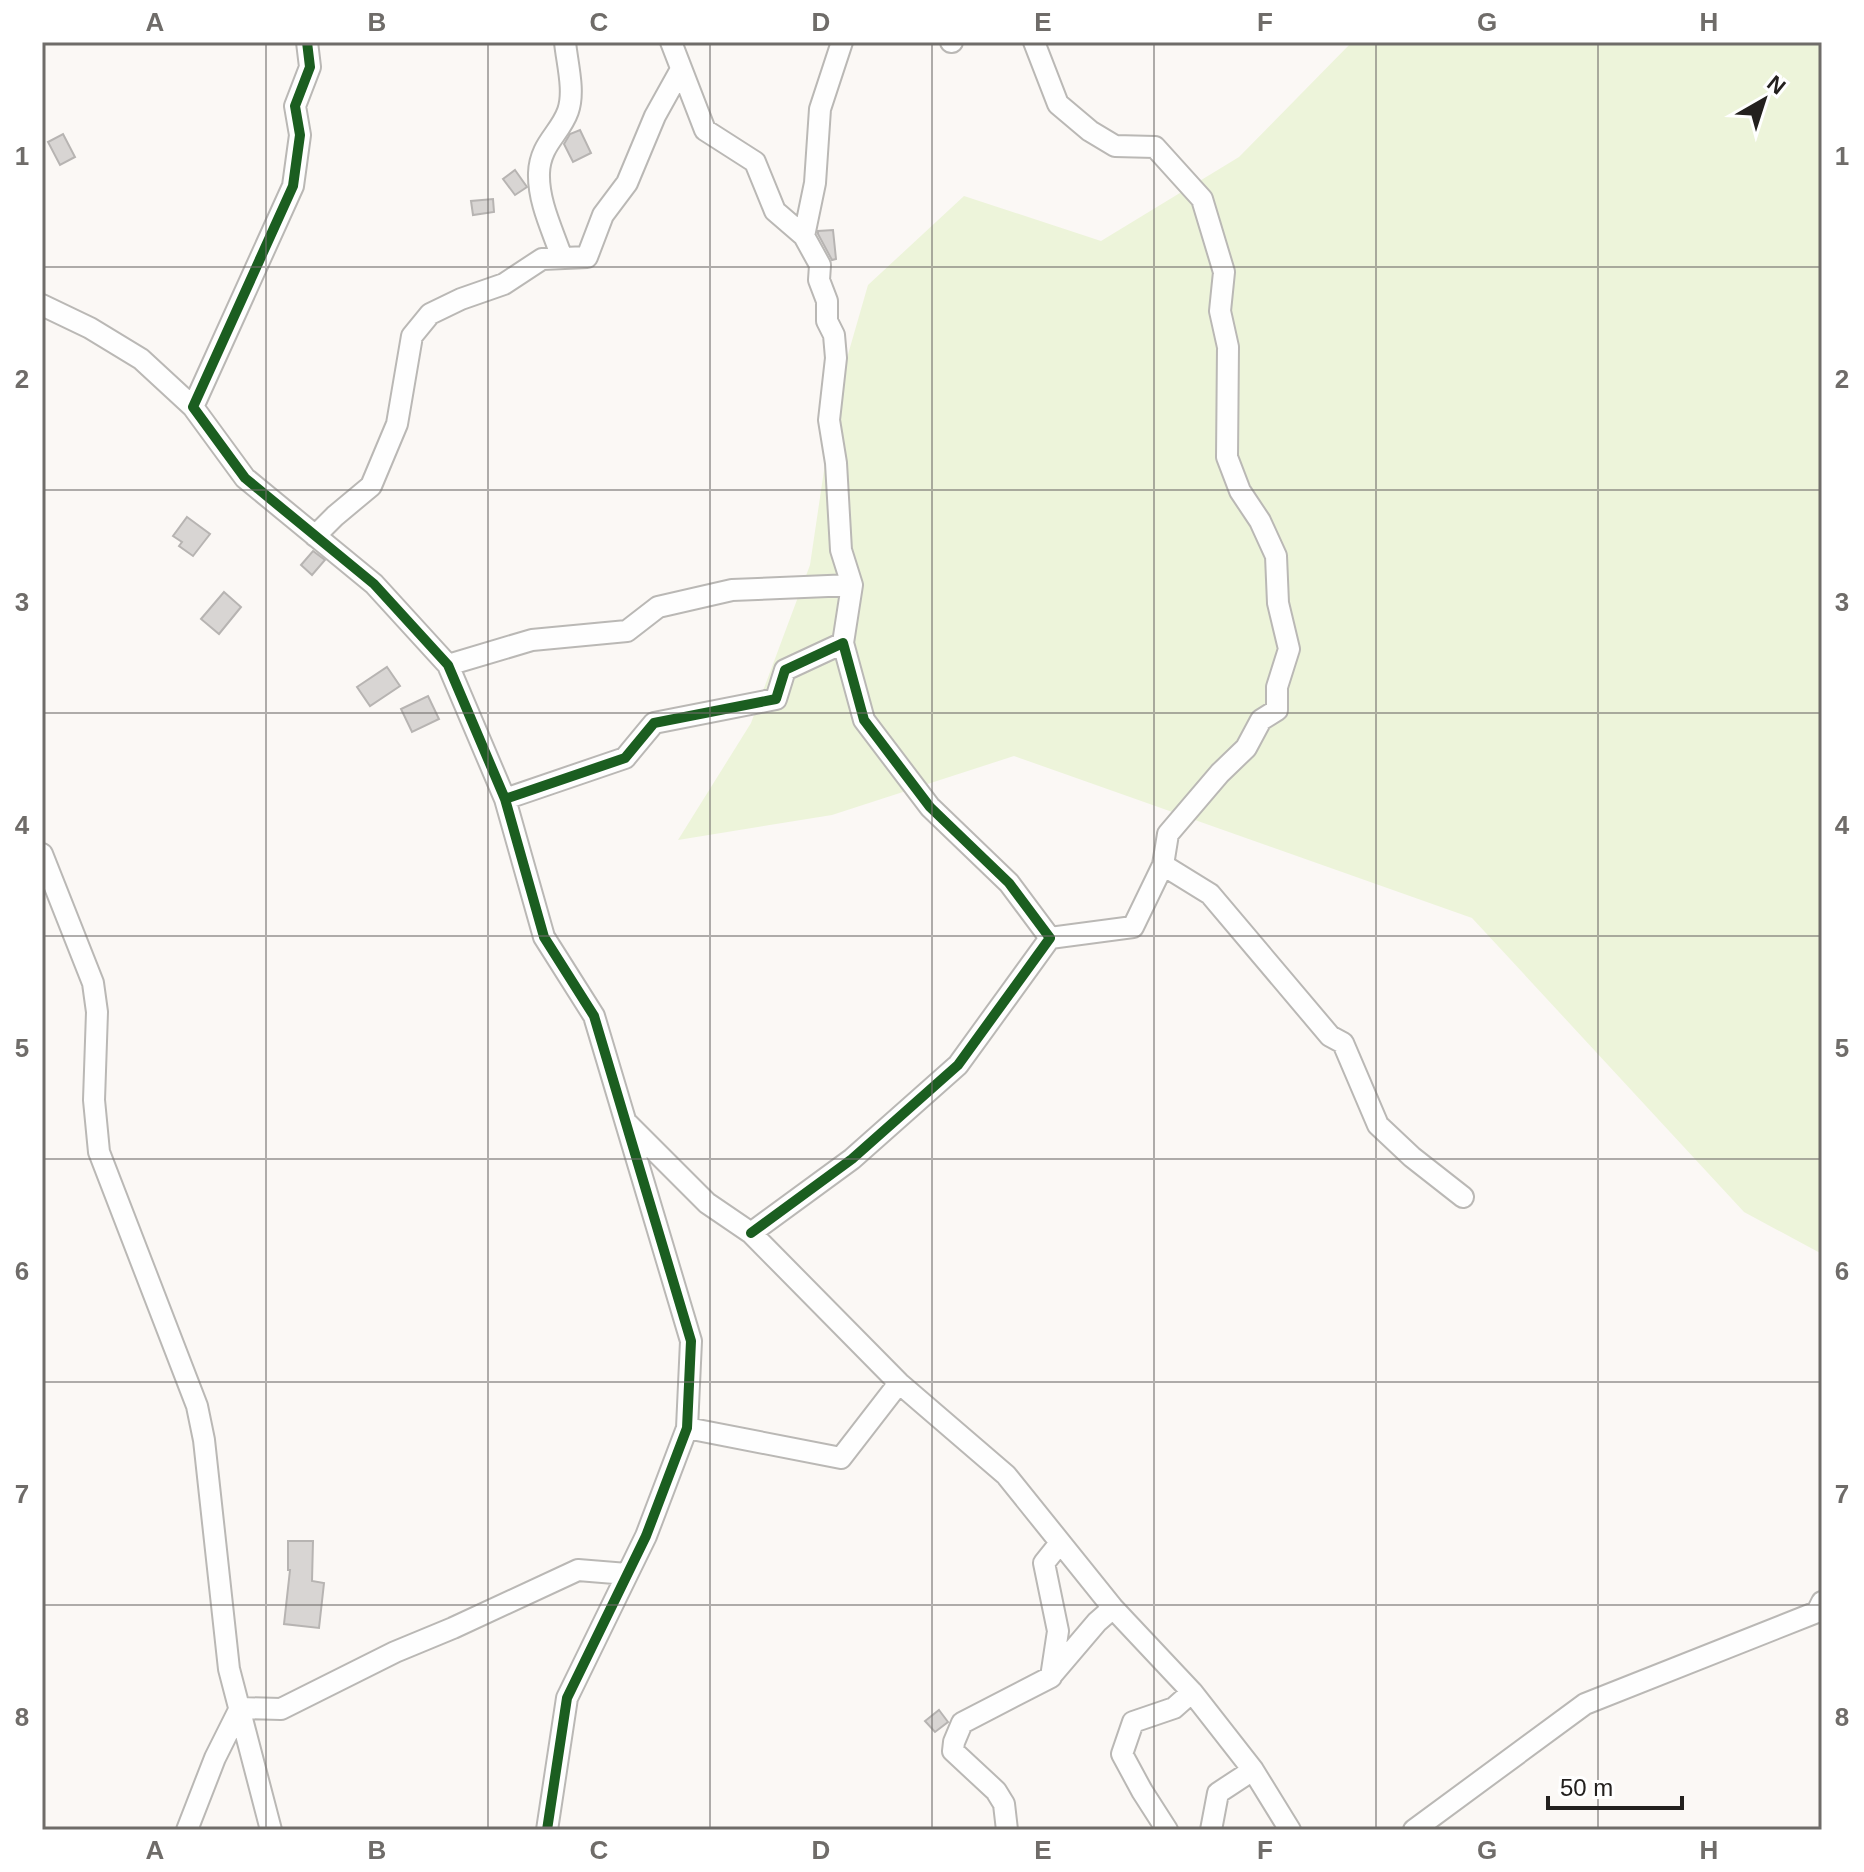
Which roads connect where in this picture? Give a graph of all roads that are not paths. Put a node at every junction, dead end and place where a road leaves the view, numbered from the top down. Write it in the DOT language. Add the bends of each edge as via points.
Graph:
graph roads {
  1 [pos="307,42"];
  2 [pos="565,42"];
  3 [pos="671,42"];
  4 [pos="842,42"];
  5 [pos="1034,42"];
  6 [pos="680,71"];
  7 [pos="804,236"];
  8 [pos="562,258"];
  9 [pos="42,305"];
  10 [pos="193,407"];
  11 [pos="315,536"];
  12 [pos="852,585"];
  13 [pos="843,643"];
  14 [pos="448,665"];
  15 [pos="505,799"];
  16 [pos="42,854"];
  17 [pos="1163,865"];
  18 [pos="1050,938"];
  19 [pos="624,1119"];
  20 [pos="1463,1197"];
  21 [pos="751,1233"];
  22 [pos="899,1383"];
  23 [pos="687,1428"];
  24 [pos="1060,1543"];
  25 [pos="627,1574"];
  26 [pos="1822,1602"];
  27 [pos="1113,1608"];
  28 [pos="1051,1677"];
  29 [pos="1192,1692"];
  30 [pos="240,1708"];
  31 [pos="1253,1770"];
  32 [pos="187,1830"];
  33 [pos="271,1830"];
  34 [pos="547,1830"];
  35 [pos="1007,1830"];
  36 [pos="1167,1830"];
  37 [pos="1211,1830"];
  38 [pos="1290,1830"];
  39 [pos="1414,1830"];
  1 -- 10 [label="street" via="310,67 295,106 300,135 293,186"];
  2 -- 8 [label="street" via="568,111 545,146 539,172 542,200"];
  3 -- 6 [label="street"];
  4 -- 7 [label="street" via="820,109 815,183"];
  5 -- 17 [label="street" via="1058,104 1115,146 1155,147 1202,199 1224,272 1220,311 1228,347 1227,457 1276,556 1278,603 1289,649 1277,687 1277,710 1261,720 1246,748 1168,834"];
  6 -- 7 [label="street" via="705,130 755,162 775,211"];
  6 -- 8 [label="street" via="627,183 603,215 587,257"];
  7 -- 12 [label="street" via="820,265 827,321 834,335 829,420 841,550"];
  8 -- 11 [label="street" via="542,259 504,284 430,314 412,336 397,424 371,486"];
  9 -- 10 [label="street" via="141,359"];
  10 -- 11 [label="street" via="245,478"];
  11 -- 14 [label="street" via="374,584"];
  12 -- 13 [label="street"];
  12 -- 14 [label="street" via="732,590 658,607 627,631 532,640"];
  13 -- 15 [label="street" via="785,670 776,699 654,723 625,758"];
  13 -- 18 [label="street" via="864,720 930,807 1009,883"];
  14 -- 15 [label="street"];
  15 -- 19 [label="street" via="544,937 594,1016"];
  16 -- 30 [label="street" via="93,983 99,1152 197,1406 229,1669"];
  17 -- 18 [label="street" via="1133,927"];
  17 -- 20 [label="street" via="1210,894 1330,1036 1343,1043 1378,1125"];
  18 -- 21 [label="street" via="958,1065 852,1159"];
  19 -- 21 [label="street" via="707,1203"];
  19 -- 23 [label="street" via="691,1341"];
  21 -- 22 [label="street"];
  22 -- 23 [label="street" via="841,1458"];
  22 -- 24 [label="street" via="1006,1475"];
  23 -- 25 [label="street"];
  24 -- 27 [label="street"];
  24 -- 28 [label="street" via="1044,1563 1058,1631"];
  25 -- 30 [label="street" via="578,1570 281,1709"];
  25 -- 34 [label="street" via="567,1698"];
  26 -- 39 [label="street" via="1817,1612 1585,1704"];
  27 -- 28 [label="street"];
  27 -- 29 [label="street"];
  28 -- 35 [label="street" via="962,1723 954,1742 953,1751 1004,1804"];
  29 -- 31 [label="street"];
  29 -- 36 [label="street" via="1174,1708 1133,1722 1122,1754"];
  30 -- 32 [label="street"];
  30 -- 33 [label="street"];
  31 -- 37 [label="street" via="1218,1793"];
  31 -- 38 [label="street"];
}
